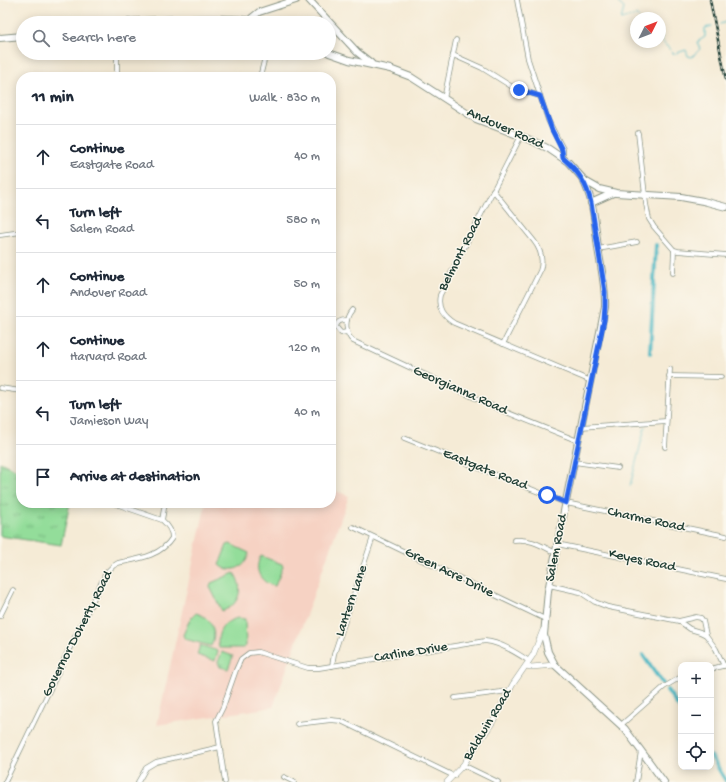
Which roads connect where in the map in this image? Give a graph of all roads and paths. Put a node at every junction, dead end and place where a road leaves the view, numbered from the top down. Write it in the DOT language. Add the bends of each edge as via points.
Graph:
graph roads {
  1 [pos="296,0"];
  2 [pos="309,0"];
  3 [pos="517,0"];
  4 [pos="254,16"];
  5 [pos="324,16"];
  6 [pos="336,29"];
  7 [pos="16,37"];
  8 [pos="0,38"];
  9 [pos="456,40"];
  10 [pos="357,52"];
  11 [pos="336,54"];
  12 [pos="454,56"];
  13 [pos="117,60"];
  14 [pos="264,60"];
  15 [pos="356,61"];
  16 [pos="372,64"];
  17 [pos="117,72"];
  18 [pos="261,72"];
  19 [pos="540,96"];
  20 [pos="444,99"];
  21 [pos="638,133"];
  22 [pos="521,136"];
  23 [pos="563,158"];
  24 [pos="582,178"];
  25 [pos="493,190"];
  26 [pos="613,192"];
  27 [pos="645,194"];
  28 [pos="591,203"];
  29 [pos="726,207"];
  30 [pos="16,233"];
  31 [pos="0,235"];
  32 [pos="637,242"];
  33 [pos="598,249"];
  34 [pos="674,250"];
  35 [pos="726,255"];
  36 [pos="673,273"];
  37 [pos="352,310"];
  38 [pos="347,320"];
  39 [pos="347,332"];
  40 [pos="502,344"];
  41 [pos="670,369"];
  42 [pos="670,376"];
  43 [pos="721,378"];
  44 [pos="590,382"];
  45 [pos="0,388"];
  46 [pos="16,390"];
  47 [pos="666,421"];
  48 [pos="581,427"];
  49 [pos="404,438"];
  50 [pos="578,441"];
  51 [pos="665,447"];
  52 [pos="574,462"];
  53 [pos="618,468"];
  54 [pos="566,503"];
  55 [pos="127,508"];
  56 [pos="164,508"];
  57 [pos="162,520"];
  58 [pos="353,527"];
  59 [pos="726,536"];
  60 [pos="373,537"];
  61 [pos="514,540"];
  62 [pos="557,544"];
  63 [pos="556,552"];
  64 [pos="726,578"];
  65 [pos="549,585"];
  66 [pos="13,590"];
  67 [pos="0,616"];
  68 [pos="545,620"];
  69 [pos="679,621"];
  70 [pos="706,635"];
  71 [pos="527,663"];
  72 [pos="555,665"];
  73 [pos="332,666"];
  74 [pos="725,666"];
  75 [pos="714,668"];
  76 [pos="678,679"];
  77 [pos="509,691"];
  78 [pos="454,698"];
  79 [pos="297,724"];
  80 [pos="621,725"];
  81 [pos="220,747"];
  82 [pos="642,750"];
  83 [pos="463,765"];
  84 [pos="454,776"];
  85 [pos="284,777"];
  86 [pos="5,782"];
  87 [pos="138,782"];
  88 [pos="225,782"];
  89 [pos="294,782"];
  90 [pos="448,782"];
  91 [pos="498,782"];
  92 [pos="636,782"];
  93 [pos="664,782"];
  1 -- 4 [label="main road"];
  2 -- 5 [label="main road"];
  3 -- 19 [label="street" via="527,55"];
  6 -- 10 [label="main road"];
  7 -- 8 [label="main road"];
  9 -- 12 [label="street"];
  10 -- 15 [label="main road"];
  10 -- 16 [label="main road"];
  11 -- 15 [label="main road, Andover Road"];
  12 -- 19 [label="street" via="482,68 514,88"];
  12 -- 20 [label="street"];
  13 -- 17 [label="street"];
  14 -- 18 [label="street"];
  15 -- 16 [label="main road, Andover Road"];
  16 -- 20 [label="main road, Andover Road" via="405,75"];
  19 -- 23 [label="street"];
  20 -- 22 [label="main road, Andover Road" via="476,119"];
  21 -- 27 [label="street"];
  22 -- 23 [label="main road, Andover Road" via="539,143"];
  22 -- 25 [label="street, Belmont Road"];
  23 -- 24 [label="main road, Andover Road"];
  24 -- 26 [label="main road, Andover Road" via="596,187"];
  24 -- 28 [label="main road, Salem Road"];
  25 -- 40 [label="street" via="539,248 542,259 540,271"];
  25 -- 40 [label="street, Belmont Road" via="442,291 439,302 442,312 450,320"];
  26 -- 27 [label="main road, Andover Road"];
  26 -- 28 [label="main road"];
  27 -- 29 [label="main road, Andover Road" via="688,198"];
  27 -- 34 [label="street" via="652,224"];
  28 -- 33 [label="main road, Salem Road"];
  30 -- 31 [label="street"];
  32 -- 33 [label="street"];
  33 -- 44 [label="main road, Salem Road" via="605,287 605,307"];
  34 -- 35 [label="street"];
  34 -- 36 [label="street"];
  37 -- 38 [label="street, Georgianna Road"];
  38 -- 39 [label="street, Georgianna Road"];
  38 -- 39 [label="street, Georgianna Road" via="339,322 336,327 340,332"];
  39 -- 50 [label="street, Georgianna Road" via="350,338 361,346 501,410"];
  40 -- 44 [label="street, Belmont Road"];
  41 -- 42 [label="street"];
  42 -- 43 [label="street"];
  42 -- 47 [label="street"];
  44 -- 48 [label="main road, Salem Road"];
  45 -- 46 [label="street"];
  47 -- 48 [label="street"];
  47 -- 51 [label="street"];
  48 -- 50 [label="main road, Salem Road"];
  49 -- 54 [label="street, Eastgate Road"];
  50 -- 52 [label="main road, Salem Road"];
  52 -- 53 [label="street"];
  52 -- 54 [label="main road, Salem Road"];
  54 -- 59 [label="street, Charme Road"];
  54 -- 62 [label="main road, Salem Road"];
  55 -- 57 [label="street"];
  56 -- 57 [label="street"];
  57 -- 86 [label="street, Governor Doherty Road" via="171,530 171,541 150,556 118,563 106,573"];
  58 -- 60 [label="street, Green Acre Drive"];
  60 -- 68 [label="street, Green Acre Drive"];
  60 -- 73 [label="street, Lantern Lane"];
  61 -- 63 [label="street" via="530,541"];
  62 -- 63 [label="main road, Salem Road"];
  62 -- 64 [label="street, Keyes Road"];
  63 -- 65 [label="main road, Salem Road"];
  65 -- 68 [label="main road, Salem Road"];
  65 -- 69 [label="street" via="580,592 608,607"];
  66 -- 67 [label="street"];
  68 -- 71 [label="street, Baldwin Road" via="539,641"];
  68 -- 72 [label="main road, Salem Road" via="544,635"];
  69 -- 70 [label="street" via="690,629"];
  69 -- 70 [label="street" via="701,618"];
  70 -- 74 [label="street"];
  71 -- 72 [label="street" via="532,667"];
  71 -- 73 [label="street, Carline Drive" via="497,644 483,641"];
  71 -- 77 [label="street, Baldwin Road"];
  72 -- 80 [label="main road, Salem Road"];
  73 -- 81 [label="street, Carline Drive" via="310,668 258,652 248,653 241,659 217,720"];
  74 -- 75 [label="street"];
  76 -- 80 [label="street" via="664,687"];
  77 -- 78 [label="street"];
  77 -- 83 [label="street, Baldwin Road" via="492,724"];
  79 -- 84 [label="street" via="341,721"];
  80 -- 82 [label="main road, Salem Road"];
  81 -- 87 [label="street" via="156,762 146,768"];
  81 -- 88 [label="street, Carline Drive"];
  82 -- 92 [label="street"];
  82 -- 93 [label="main road, Salem Road"];
  83 -- 84 [label="street, Baldwin Road"];
  83 -- 91 [label="street"];
  84 -- 90 [label="street, Baldwin Road"];
  85 -- 89 [label="street"];
}
